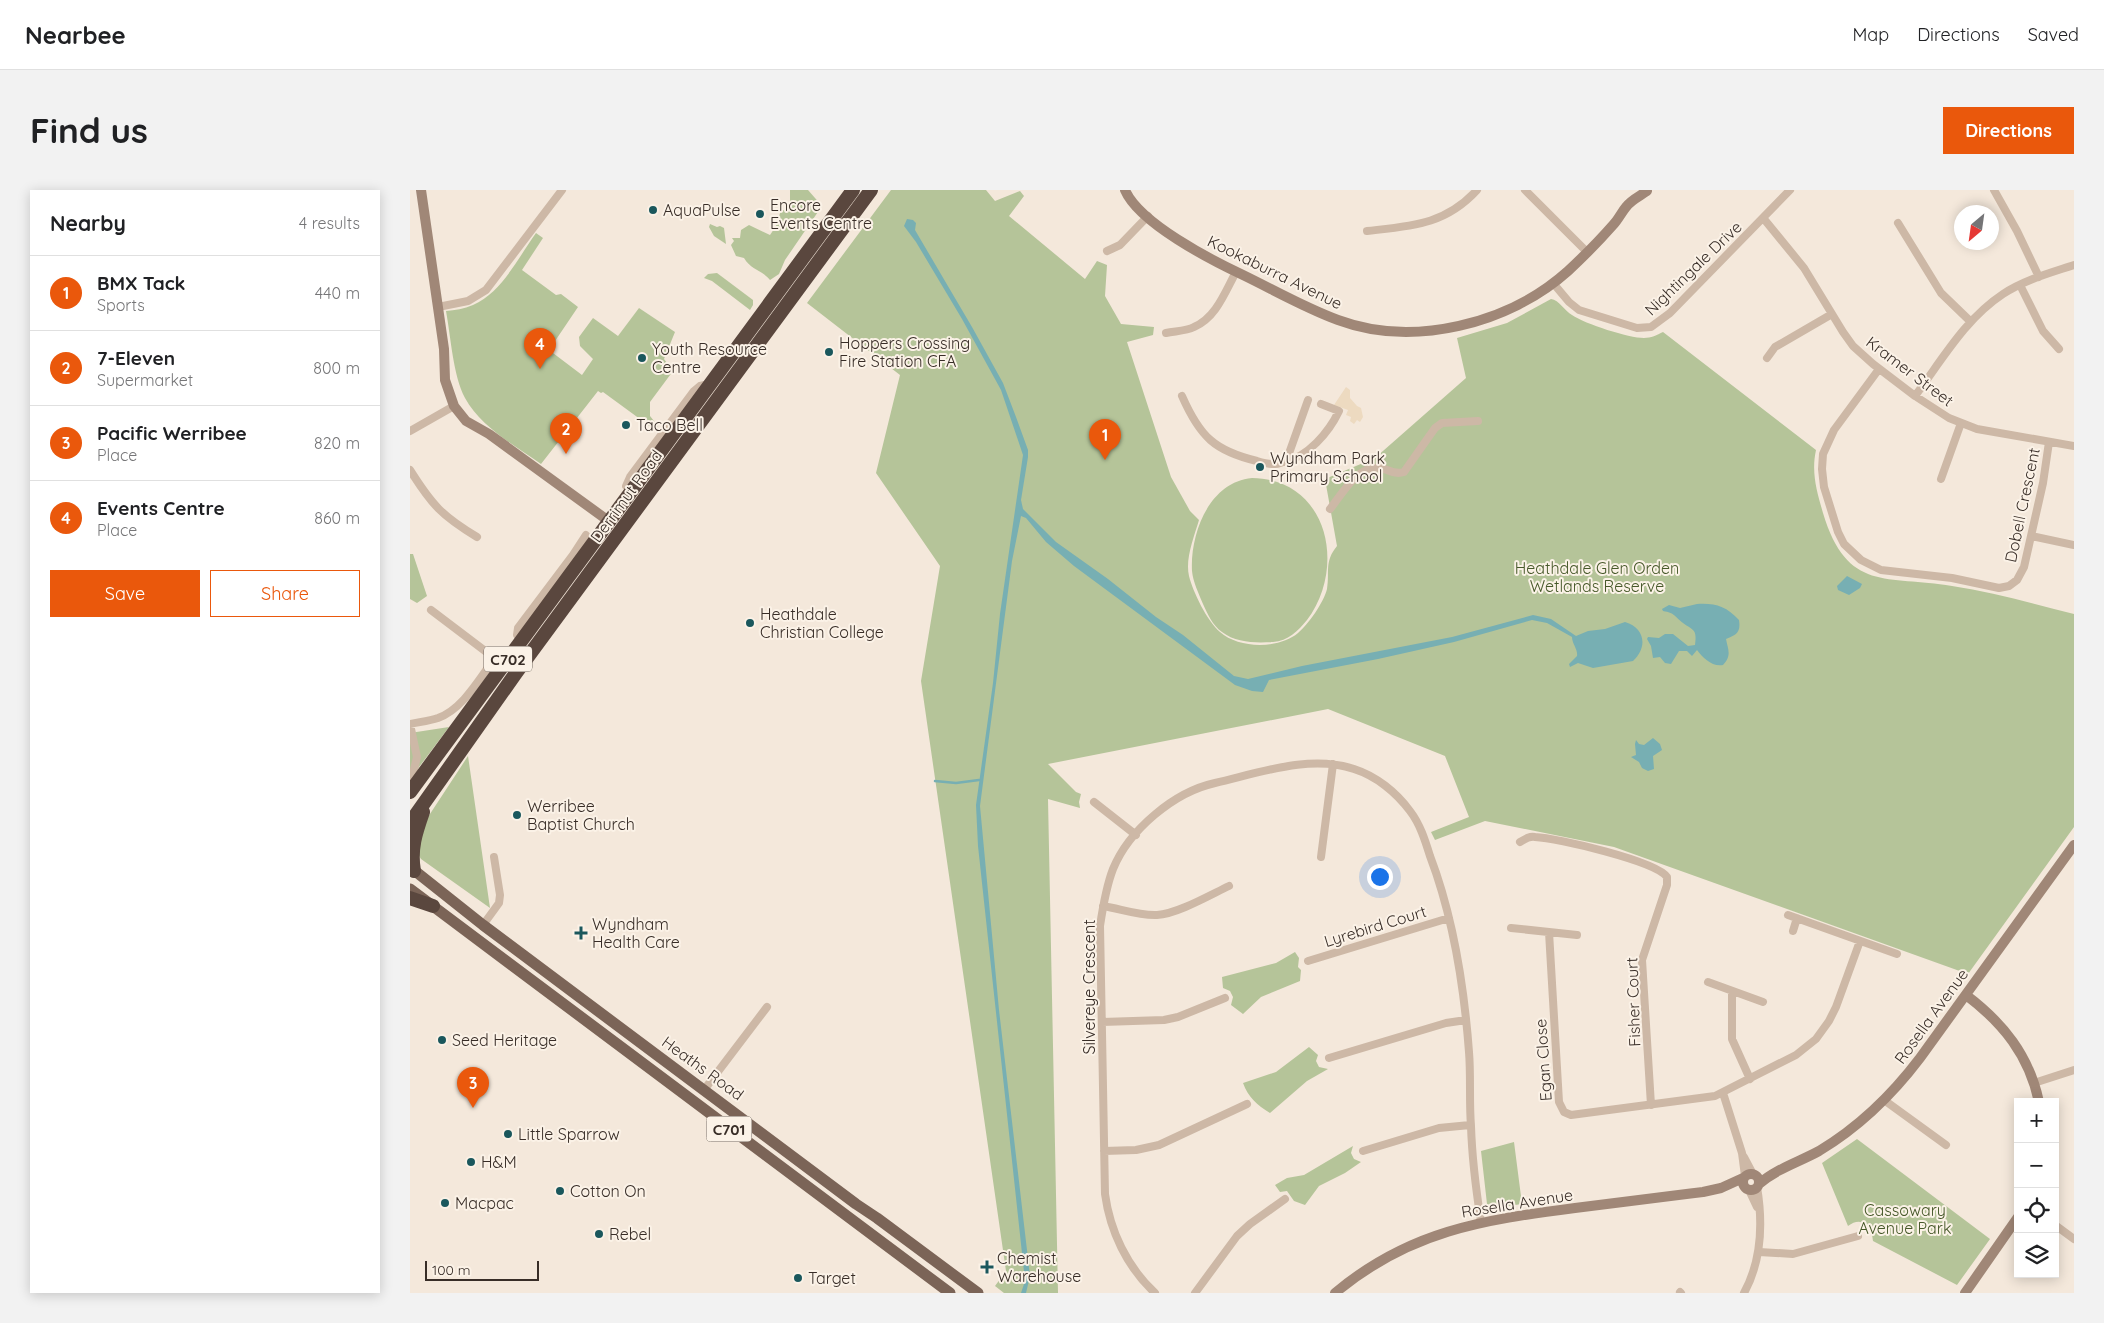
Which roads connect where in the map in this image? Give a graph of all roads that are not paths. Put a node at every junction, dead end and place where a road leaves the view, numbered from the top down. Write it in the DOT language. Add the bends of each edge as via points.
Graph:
graph roads {
  1 [pos="421,190"];
  2 [pos="562,190"];
  3 [pos="853,190"];
  4 [pos="871,190"];
  5 [pos="1125,190"];
  6 [pos="1477,190"];
  7 [pos="1525,190"];
  8 [pos="1647,190"];
  9 [pos="1790,190"];
  10 [pos="1994,190"];
  11 [pos="1148,216"];
  12 [pos="1761,222"];
  13 [pos="1898,223"];
  14 [pos="1367,231"];
  15 [pos="1108,251"];
  16 [pos="1586,252"];
  17 [pos="2074,265"];
  18 [pos="1236,272"];
  19 [pos="2039,278"];
  20 [pos="1553,283"];
  21 [pos="2020,285"];
  22 [pos="772,300"];
  23 [pos="438,307"];
  24 [pos="785,309"];
  25 [pos="1832,314"];
  26 [pos="1970,321"];
  27 [pos="1166,333"];
  28 [pos="2059,348"];
  29 [pos="1767,358"];
  30 [pos="1879,369"];
  31 [pos="1182,396"];
  32 [pos="1915,396"];
  33 [pos="1308,400"];
  34 [pos="457,404"];
  35 [pos="1321,404"];
  36 [pos="1478,421"];
  37 [pos="1961,423"];
  38 [pos="410,431"];
  39 [pos="2049,442"];
  40 [pos="2074,446"];
  41 [pos="1284,462"];
  42 [pos="410,470"];
  43 [pos="1942,479"];
  44 [pos="659,480"];
  45 [pos="632,492"];
  46 [pos="1330,509"];
  47 [pos="608,524"];
  48 [pos="621,532"];
  49 [pos="586,535"];
  50 [pos="2031,536"];
  51 [pos="477,537"];
  52 [pos="2074,545"];
  53 [pos="578,556"];
  54 [pos="430,610"];
  55 [pos="547,633"];
  56 [pos="522,640"];
  57 [pos="499,661"];
  58 [pos="516,673"];
  59 [pos="410,724"];
  60 [pos="1333,764"];
  61 [pos="410,790"];
  62 [pos="427,799"];
  63 [pos="1094,802"];
  64 [pos="410,822"];
  65 [pos="1136,835"];
  66 [pos="1520,842"];
  67 [pos="2074,845"];
  68 [pos="494,857"];
  69 [pos="1321,857"];
  70 [pos="412,869"];
  71 [pos="1229,886"];
  72 [pos="410,889"];
  73 [pos="410,898"];
  74 [pos="433,906"];
  75 [pos="1104,906"];
  76 [pos="1788,914"];
  77 [pos="1450,918"];
  78 [pos="1797,918"];
  79 [pos="483,925"];
  80 [pos="1511,928"];
  81 [pos="1793,931"];
  82 [pos="1549,932"];
  83 [pos="1577,935"];
  84 [pos="1860,941"];
  85 [pos="496,953"];
  86 [pos="1897,954"];
  87 [pos="1308,961"];
  88 [pos="1708,982"];
  89 [pos="1732,991"];
  90 [pos="1966,995"];
  91 [pos="1225,998"];
  92 [pos="1763,1002"];
  93 [pos="767,1007"];
  94 [pos="1466,1020"];
  95 [pos="1102,1022"];
  96 [pos="1329,1058"];
  97 [pos="2074,1070"];
  98 [pos="1750,1079"];
  99 [pos="2034,1083"];
  100 [pos="704,1090"];
  101 [pos="1723,1093"];
  102 [pos="2038,1098"];
  103 [pos="692,1100"];
  104 [pos="1884,1100"];
  105 [pos="1247,1104"];
  106 [pos="1651,1106"];
  107 [pos="1470,1125"];
  108 [pos="1946,1145"];
  109 [pos="1104,1151"];
  110 [pos="1362,1151"];
  111 [pos="1751,1181"];
  112 [pos="1285,1199"];
  113 [pos="872,1215"];
  114 [pos="1481,1222"];
  115 [pos="2014,1223"];
  116 [pos="862,1228"];
  117 [pos="2059,1228"];
  118 [pos="1858,1236"];
  119 [pos="2074,1239"];
  120 [pos="1759,1252"];
  121 [pos="955,1276"];
  122 [pos="1339,1292"];
  123 [pos="948,1293"];
  124 [pos="978,1293"];
  125 [pos="1155,1293"];
  126 [pos="1195,1293"];
  127 [pos="1744,1293"];
  128 [pos="1965,1293"];
  1 -- 23 [label="street"];
  2 -- 23 [label="street" via="486,290 468,301"];
  3 -- 22 [label="highway, Derrimut Road / C702"];
  4 -- 24 [label="highway, Derrimut Road / C702"];
  5 -- 11 [label="street, Kookaburra Avenue" via="1132,202"];
  6 -- 14 [label="street" via="1464,204 1434,220 1417,226"];
  7 -- 16 [label="street"];
  8 -- 16 [label="street, Kookaburra Avenue" via="1629,214"];
  9 -- 12 [label="street, Nightingale Drive"];
  10 -- 19 [label="street"];
  11 -- 15 [label="street" via="1120,245"];
  11 -- 18 [label="street, Kookaburra Avenue" via="1177,240"];
  12 -- 20 [label="street, Nightingale Drive" via="1665,318 1651,327 1637,328 1584,312 1569,302"];
  12 -- 25 [label="street, Kramer Street" via="1809,275"];
  13 -- 26 [label="street" via="1941,293"];
  16 -- 20 [label="street, Kookaburra Avenue"];
  17 -- 19 [label="street"];
  18 -- 20 [label="street, Kookaburra Avenue" via="1340,321 1414,332 1446,329 1490,318"];
  18 -- 27 [label="street" via="1215,311 1202,323"];
  19 -- 21 [label="street"];
  21 -- 26 [label="street" via="2004,293"];
  21 -- 28 [label="street" via="2043,331"];
  22 -- 24 [label="highway"];
  22 -- 45 [label="highway, Derrimut Road / C702"];
  23 -- 34 [label="street" via="445,380"];
  24 -- 44 [label="highway, Derrimut Road / C702"];
  25 -- 29 [label="street" via="1775,347"];
  25 -- 30 [label="street, Kramer Street" via="1853,346"];
  26 -- 32 [label="street"];
  30 -- 32 [label="street, Kramer Street"];
  30 -- 50 [label="street, Dobell Crescent" via="1834,430 1823,454 1824,487 1838,532 1849,550 1880,570 1941,576 2003,588 2020,577"];
  31 -- 41 [label="street" via="1204,434 1216,446 1236,456 1263,463"];
  32 -- 37 [label="street, Kramer Street"];
  33 -- 41 [label="street" via="1290,454"];
  34 -- 38 [label="street"];
  34 -- 47 [label="street" via="466,421 489,434"];
  35 -- 41 [label="street" via="1339,410 1331,426 1308,450 1292,461"];
  36 -- 46 [label="street" via="1442,423 1430,433 1404,472 1398,474 1372,467 1353,480"];
  37 -- 39 [label="street, Kramer Street" via="1989,432"];
  37 -- 43 [label="street"];
  39 -- 40 [label="street, Kramer Street"];
  39 -- 50 [label="street, Dobell Crescent"];
  42 -- 51 [label="street" via="437,509"];
  44 -- 45 [label="highway" via="643,493"];
  44 -- 48 [label="highway, Derrimut Road / C702"];
  45 -- 47 [label="highway, Derrimut Road / C702"];
  47 -- 48 [label="highway"];
  47 -- 53 [label="highway, Derrimut Road / C702"];
  48 -- 55 [label="highway, Derrimut Road / C702"];
  49 -- 53 [label="street"];
  50 -- 52 [label="street"];
  53 -- 56 [label="highway, Derrimut Road / C702"];
  54 -- 57 [label="street"];
  55 -- 56 [label="highway" via="531,642"];
  55 -- 58 [label="highway, Derrimut Road / C702"];
  56 -- 57 [label="highway, Derrimut Road / C702"];
  57 -- 58 [label="highway"];
  57 -- 59 [label="street" via="451,712"];
  57 -- 61 [label="highway, Derrimut Road / C702"];
  58 -- 62 [label="highway, Derrimut Road / C702"];
  59 -- 61 [label="street" via="417,757"];
  60 -- 65 [label="street, Silvereye Crescent" via="1290,766 1207,785 1179,797 1159,811"];
  60 -- 69 [label="street"];
  60 -- 77 [label="street, Silvereye Crescent" via="1354,769 1388,787 1411,812 1434,866"];
  62 -- 64 [label="highway, Derrimut Road / C702"];
  62 -- 70 [label="highway" via="411,848"];
  63 -- 65 [label="street"];
  65 -- 75 [label="street, Silvereye Crescent" via="1114,867"];
  66 -- 106 [label="street, Fisher Court" via="1535,837 1608,852 1658,869 1667,877 1667,887 1642,960"];
  67 -- 90 [label="street, Rosella Avenue"];
  68 -- 79 [label="street" via="499,903"];
  70 -- 79 [label="main road, Heaths Road / C701"];
  71 -- 75 [label="street" via="1167,914 1137,913"];
  72 -- 74 [label="main road, Heaths Road / C701"];
  73 -- 74 [label="highway"];
  74 -- 85 [label="main road, Heaths Road / C701"];
  75 -- 95 [label="street, Silvereye Crescent" via="1100,926"];
  76 -- 78 [label="street"];
  77 -- 87 [label="street, Lyrebird Court"];
  77 -- 94 [label="street, Silvereye Crescent"];
  78 -- 81 [label="street"];
  78 -- 84 [label="street"];
  79 -- 85 [label="main road" via="482,937"];
  79 -- 100 [label="main road, Heaths Road / C701"];
  80 -- 82 [label="street"];
  82 -- 83 [label="street"];
  82 -- 106 [label="street, Egan Close" via="1562,1110 1571,1115"];
  84 -- 86 [label="street"];
  84 -- 98 [label="street, Egan Close" via="1836,1007 1821,1033 1796,1055"];
  85 -- 103 [label="main road, Heaths Road / C701"];
  88 -- 89 [label="street"];
  89 -- 92 [label="street"];
  89 -- 98 [label="street" via="1732,1039"];
  90 -- 99 [label="street" via="1995,1018 2009,1035 2024,1058"];
  90 -- 104 [label="street, Rosella Avenue"];
  91 -- 95 [label="street" via="1164,1020"];
  93 -- 100 [label="street"];
  94 -- 96 [label="street"];
  94 -- 107 [label="street, Silvereye Crescent"];
  95 -- 109 [label="street, Silvereye Crescent"];
  97 -- 99 [label="street"];
  98 -- 101 [label="street, Egan Close"];
  99 -- 102 [label="street"];
  100 -- 103 [label="main road"];
  100 -- 113 [label="main road, Heaths Road / C701"];
  101 -- 106 [label="street, Egan Close"];
  101 -- 111 [label="street"];
  103 -- 116 [label="main road, Heaths Road / C701"];
  104 -- 108 [label="street"];
  104 -- 111 [label="street, Rosella Avenue" via="1858,1124 1808,1157"];
  105 -- 109 [label="street" via="1159,1145"];
  107 -- 110 [label="street" via="1439,1128"];
  107 -- 114 [label="street, Silvereye Crescent"];
  109 -- 125 [label="street, Silvereye Crescent" via="1105,1194 1113,1230 1133,1268"];
  111 -- 114 [label="street, Rosella Avenue"];
  111 -- 120 [label="street" via="1759,1211"];
  112 -- 126 [label="street" via="1237,1236"];
  113 -- 116 [label="main road"];
  113 -- 121 [label="main road, Heaths Road / C701"];
  114 -- 122 [label="street, Rosella Avenue" via="1437,1233 1398,1251 1366,1270"];
  115 -- 128 [label="street"];
  116 -- 123 [label="main road, Heaths Road / C701"];
  117 -- 119 [label="street"];
  118 -- 120 [label="street" via="1793,1254"];
  120 -- 127 [label="street"];
  121 -- 123 [label="main road"];
  121 -- 124 [label="main road, Heaths Road / C701"];
}
